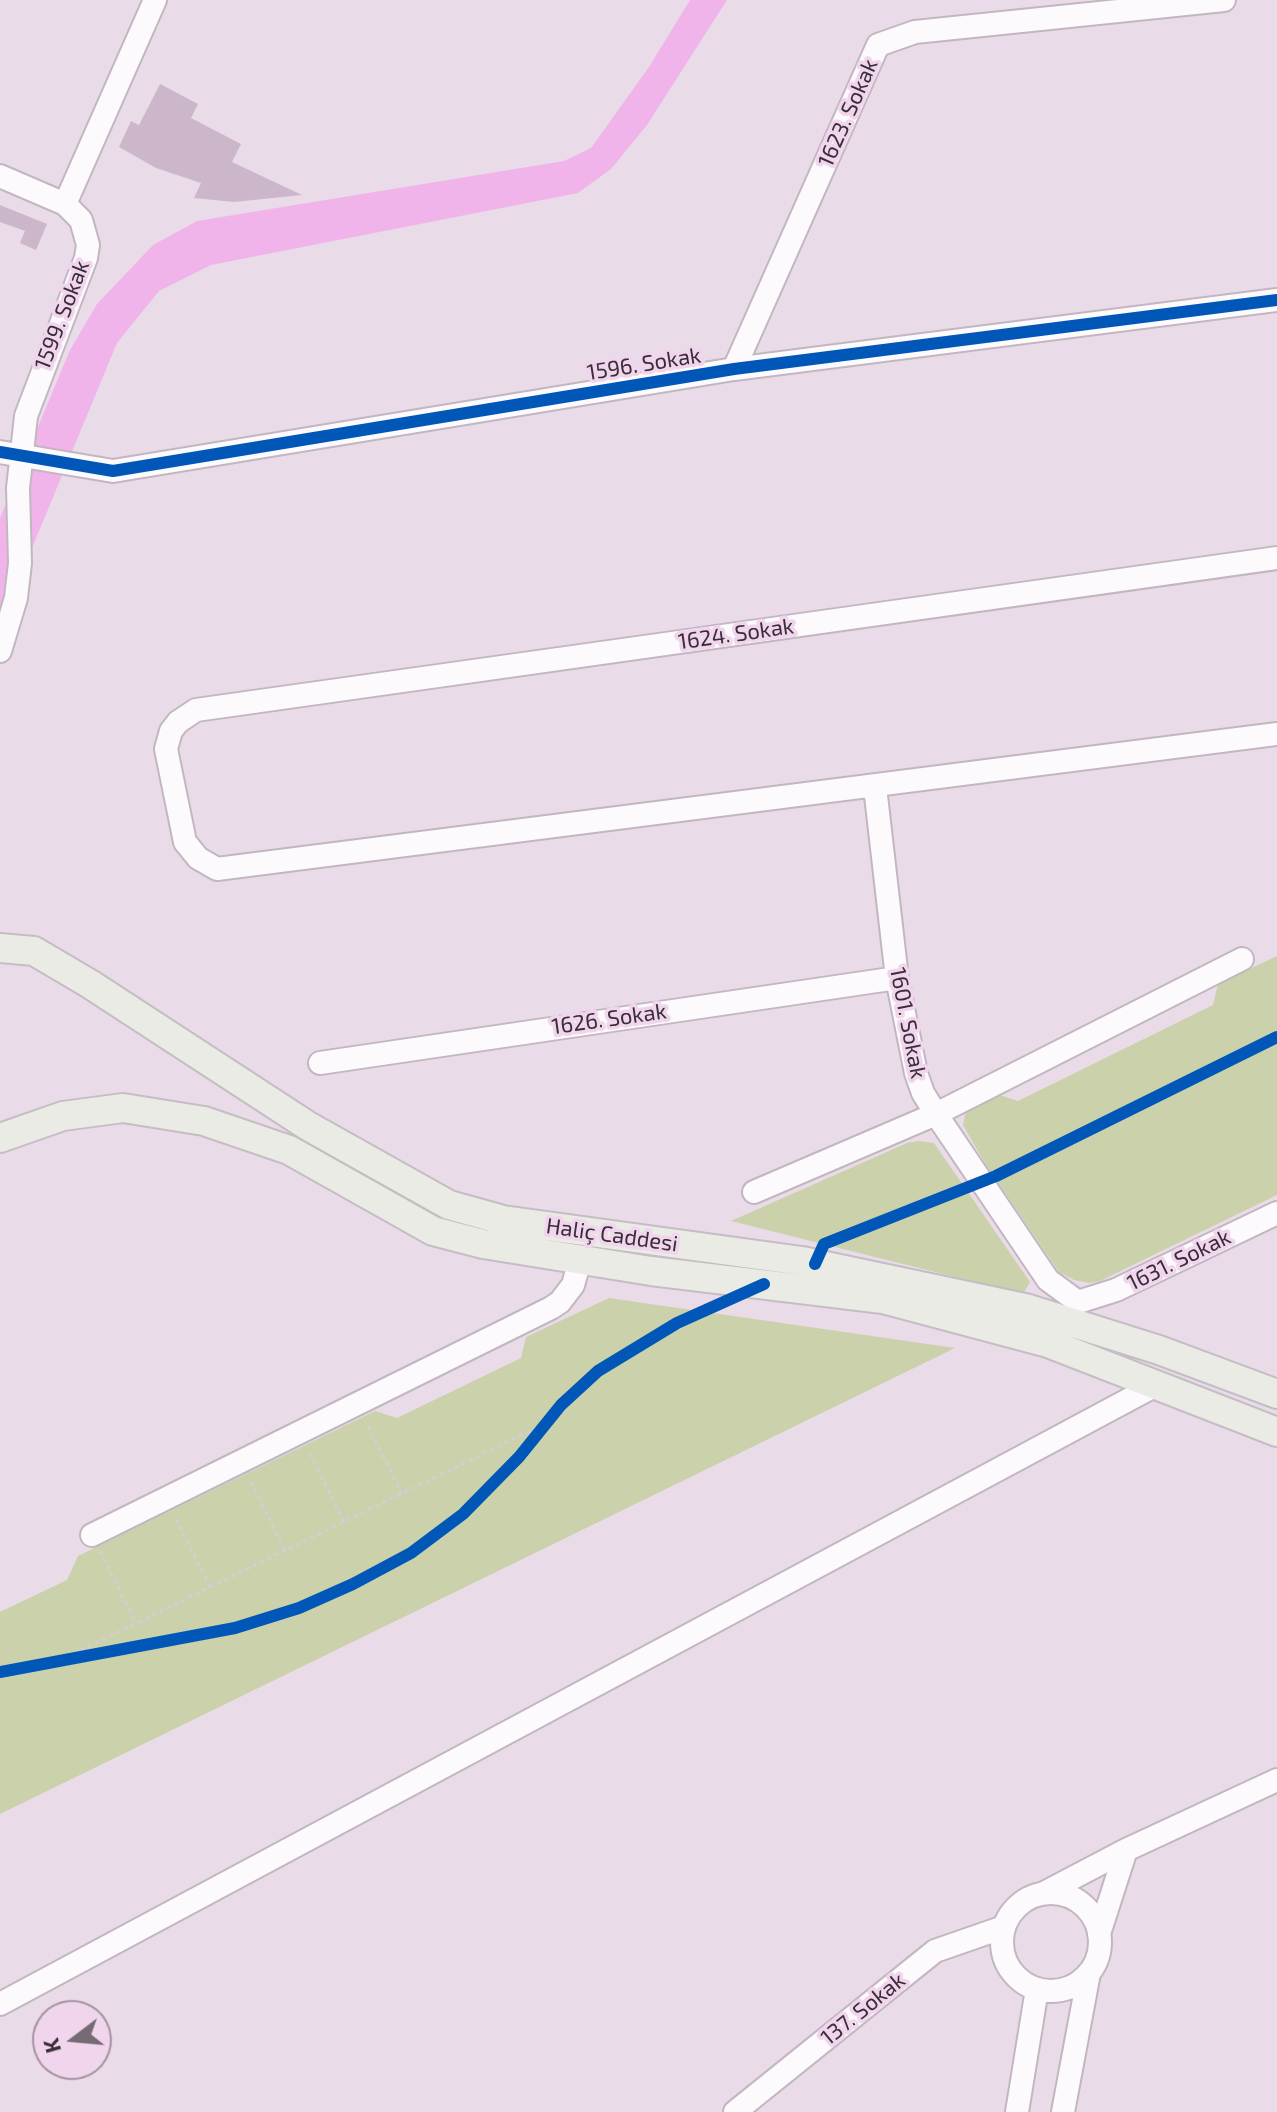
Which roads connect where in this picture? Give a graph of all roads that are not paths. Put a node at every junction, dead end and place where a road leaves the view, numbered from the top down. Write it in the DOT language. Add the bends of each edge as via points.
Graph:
graph roads {
  1 [pos="155,0"];
  2 [pos="1224,0"];
  3 [pos="0,176"];
  4 [pos="65,204"];
  5 [pos="1277,300"];
  6 [pos="734,369"];
  7 [pos="10,454"];
  8 [pos="1277,558"];
  9 [pos="0,651"];
  10 [pos="1277,734"];
  11 [pos="875,787"];
  12 [pos="0,948"];
  13 [pos="1242,959"];
  14 [pos="897,978"];
  15 [pos="320,1063"];
  16 [pos="936,1114"];
  17 [pos="0,1138"];
  18 [pos="754,1192"];
  19 [pos="1277,1213"];
  20 [pos="580,1260"];
  21 [pos="1079,1314"];
  22 [pos="1077,1354"];
  23 [pos="1156,1385"];
  24 [pos="1277,1394"];
  25 [pos="1277,1432"];
  26 [pos="92,1535"];
  27 [pos="1277,1780"];
  28 [pos="1126,1850"];
  29 [pos="1044,1893"];
  30 [pos="1004,1927"];
  31 [pos="1099,1934"];
  32 [pos="1089,1973"];
  33 [pos="1037,1989"];
  34 [pos="0,2004"];
  35 [pos="735,2112"];
  36 [pos="1017,2112"];
  37 [pos="1063,2112"];
  1 -- 4 [label="street"];
  2 -- 6 [label="street, 1623. Sokak" via="915,32 878,45"];
  3 -- 4 [label="street"];
  4 -- 7 [label="street, 1599. Sokak" via="86,232 86,258"];
  5 -- 6 [label="street, 1596. Sokak"];
  6 -- 7 [label="street, 1596. Sokak" via="113,471"];
  7 -- 9 [label="street, 1599. Sokak" via="20,563"];
  8 -- 11 [label="street, 1624. Sokak" via="196,710 171,731 166,749 185,842 217,869"];
  10 -- 11 [label="street"];
  11 -- 14 [label="street, 1601. Sokak"];
  12 -- 21 [label="main road, Haliç Caddesi" via="34,951 308,1126 449,1205 503,1220 802,1261 1029,1309"];
  13 -- 16 [label="street"];
  14 -- 15 [label="street, 1626. Sokak"];
  14 -- 16 [label="street, 1601. Sokak" via="916,1073"];
  16 -- 18 [label="street"];
  16 -- 21 [label="street, 1601. Sokak" via="1048,1280"];
  17 -- 20 [label="main road, Haliç Caddesi" via="63,1116 123,1108 204,1121 289,1150 433,1231"];
  19 -- 21 [label="street, 1631. Sokak" via="1116,1290"];
  20 -- 22 [label="main road, Haliç Caddesi" via="883,1299"];
  20 -- 26 [label="street" via="573,1285 551,1308"];
  21 -- 22 [label="main road"];
  21 -- 24 [label="main road, Haliç Caddesi"];
  22 -- 23 [label="main road, Haliç Caddesi"];
  23 -- 25 [label="main road, Haliç Caddesi"];
  23 -- 34 [label="street"];
  27 -- 28 [label="street"];
  28 -- 29 [label="street"];
  28 -- 31 [label="street"];
  29 -- 30 [label="street" via="1018,1905"];
  29 -- 31 [label="street" via="1074,1898 1086,1908"];
  30 -- 33 [label="street" via="1004,1958 1023,1983"];
  30 -- 35 [label="street, 137. Sokak" via="935,1951"];
  31 -- 32 [label="street" via="1100,1948"];
  32 -- 33 [label="street" via="1066,1989"];
  32 -- 37 [label="street"];
  33 -- 36 [label="street"];
}
